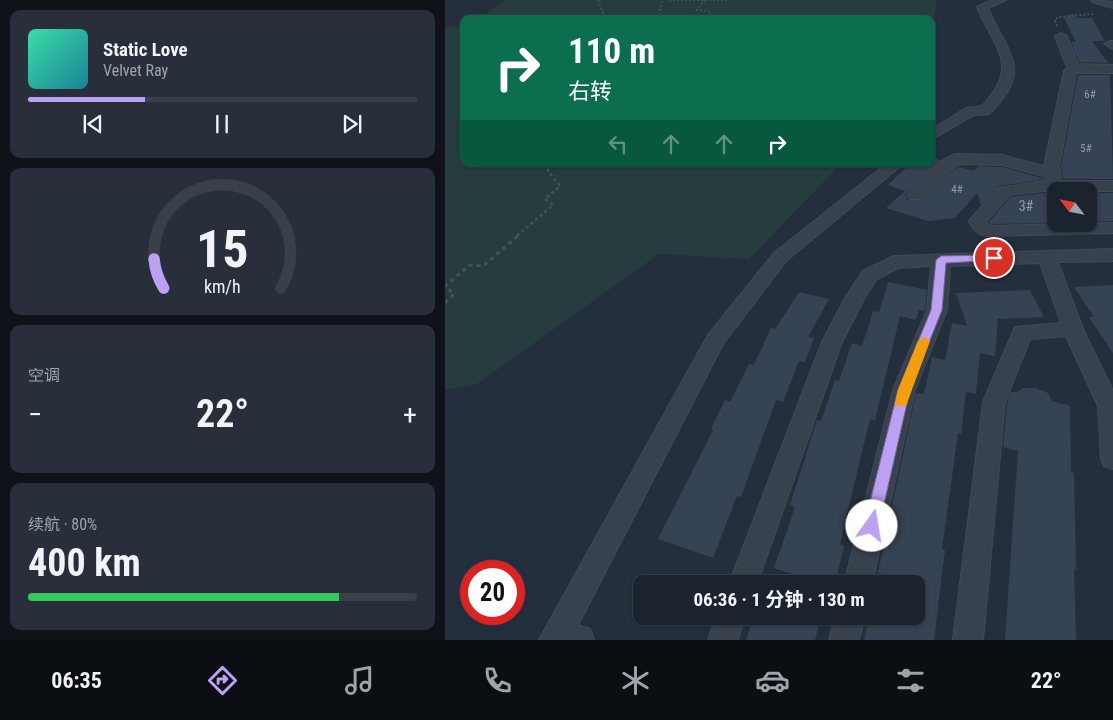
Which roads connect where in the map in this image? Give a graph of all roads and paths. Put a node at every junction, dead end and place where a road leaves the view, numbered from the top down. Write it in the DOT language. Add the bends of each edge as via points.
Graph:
graph roads {
  1 [pos="598,0"];
  2 [pos="662,0"];
  3 [pos="669,0"];
  4 [pos="705,0"];
  5 [pos="727,0"];
  6 [pos="1001,0"];
  7 [pos="1096,0"];
  8 [pos="1113,6"];
  9 [pos="1101,13"];
  10 [pos="601,15"];
  11 [pos="660,15"];
  12 [pos="709,15"];
  13 [pos="1061,36"];
  14 [pos="1073,68"];
  15 [pos="1113,69"];
  16 [pos="935,134"];
  17 [pos="548,167"];
  18 [pos="891,167"];
  19 [pos="1053,179"];
  20 [pos="1113,186"];
  21 [pos="915,196"];
  22 [pos="1113,228"];
  23 [pos="1047,257"];
  24 [pos="1111,258"];
  25 [pos="941,260"];
  26 [pos="445,286"];
  27 [pos="445,286"];
  28 [pos="445,303"];
  29 [pos="1073,329"];
  30 [pos="1111,409"];
  31 [pos="1113,459"];
  32 [pos="746,575"];
  33 [pos="860,575"];
  34 [pos="728,625"];
  35 [pos="848,625"];
  36 [pos="564,638"];
  37 [pos="723,640"];
  38 [pos="844,640"];
  39 [pos="968,640"];
  1 -- 10 [label="path"];
  2 -- 11 [label="path"];
  3 -- 5 [label="path"];
  4 -- 12 [label="path, bridge" via="697,10 711,12"];
  6 -- 16 [label="lane" via="982,7 1009,62 1007,79 983,111 971,111"];
  7 -- 8 [label="lane"];
  9 -- 13 [label="path" via="1058,17 1055,20"];
  13 -- 14 [label="lane"];
  14 -- 15 [label="lane"];
  14 -- 19 [label="lane" via="1068,78"];
  17 -- 26 [label="path" via="547,171 560,186 545,199 553,205 483,266 470,265"];
  18 -- 36 [label="lane" via="780,257 715,340"];
  19 -- 20 [label="lane"];
  19 -- 21 [label="lane" via="1002,160 956,159"];
  19 -- 22 [label="lane" via="1004,191 977,221 979,226 986,231"];
  23 -- 24 [label="lane"];
  23 -- 25 [label="lane"];
  23 -- 29 [label="lane"];
  25 -- 32 [label="lane" via="894,262 870,275 856,296 832,342"];
  25 -- 33 [label="lane" via="937,310 904,390"];
  27 -- 28 [label="path" via="454,294"];
  29 -- 30 [label="lane"];
  29 -- 39 [label="lane" via="1022,332 995,402"];
  30 -- 31 [label="lane"];
  34 -- 37 [label="lane"];
  35 -- 38 [label="lane"];
}
